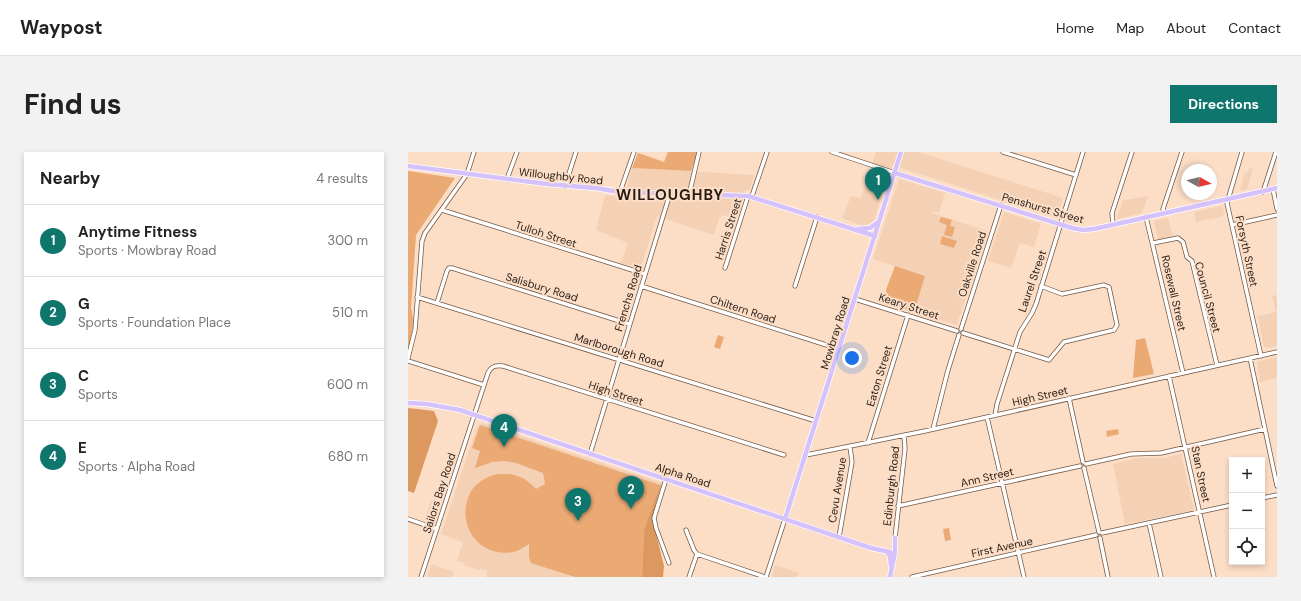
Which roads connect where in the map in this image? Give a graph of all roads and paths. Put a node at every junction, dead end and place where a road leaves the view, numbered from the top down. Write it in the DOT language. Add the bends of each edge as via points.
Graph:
graph roads {
  1 [pos="474,152"];
  2 [pos="517,152"];
  3 [pos="576,152"];
  4 [pos="634,152"];
  5 [pos="699,152"];
  6 [pos="767,152"];
  7 [pos="832,152"];
  8 [pos="901,152"];
  9 [pos="1003,152"];
  10 [pos="1083,152"];
  11 [pos="1132,152"];
  12 [pos="1182,152"];
  13 [pos="1242,152"];
  14 [pos="1276,152"];
  15 [pos="408,166"];
  16 [pos="895,173"];
  17 [pos="467,174"];
  18 [pos="1076,175"];
  19 [pos="507,179"];
  20 [pos="565,186"];
  21 [pos="1275,189"];
  22 [pos="620,192"];
  23 [pos="1263,192"];
  24 [pos="668,194"];
  25 [pos="689,194"];
  26 [pos="750,196"];
  27 [pos="1228,199"];
  28 [pos="1001,205"];
  29 [pos="1277,209"];
  30 [pos="442,210"];
  31 [pos="1164,213"];
  32 [pos="1277,215"];
  33 [pos="817,217"];
  34 [pos="1146,217"];
  35 [pos="880,219"];
  36 [pos="1061,224"];
  37 [pos="1113,225"];
  38 [pos="1232,225"];
  39 [pos="854,229"];
  40 [pos="874,236"];
  41 [pos="1153,243"];
  42 [pos="725,268"];
  43 [pos="644,274"];
  44 [pos="641,286"];
  45 [pos="795,286"];
  46 [pos="1041,286"];
  47 [pos="417,297"];
  48 [pos="855,299"];
  49 [pos="437,303"];
  50 [pos="908,315"];
  51 [pos="629,324"];
  52 [pos="960,332"];
  53 [pos="839,349"];
  54 [pos="1015,349"];
  55 [pos="1277,352"];
  56 [pos="1261,356"];
  57 [pos="1250,358"];
  58 [pos="618,359"];
  59 [pos="408,360"];
  60 [pos="1217,365"];
  61 [pos="1183,372"];
  62 [pos="1169,376"];
  63 [pos="484,385"];
  64 [pos="1069,398"];
  65 [pos="606,399"];
  66 [pos="408,403"];
  67 [pos="995,415"];
  68 [pos="474,416"];
  69 [pos="987,417"];
  70 [pos="816,421"];
  71 [pos="933,429"];
  72 [pos="1265,429"];
  73 [pos="904,435"];
  74 [pos="868,443"];
  75 [pos="850,446"];
  76 [pos="1186,447"];
  77 [pos="590,454"];
  78 [pos="784,455"];
  79 [pos="806,455"];
  80 [pos="1084,465"];
  81 [pos="666,479"];
  82 [pos="1002,483"];
  83 [pos="1277,486"];
  84 [pos="1277,495"];
  85 [pos="1265,497"];
  86 [pos="1229,505"];
  87 [pos="898,506"];
  88 [pos="1199,511"];
  89 [pos="786,519"];
  90 [pos="408,520"];
  91 [pos="1149,523"];
  92 [pos="437,529"];
  93 [pos="686,530"];
  94 [pos="1100,532"];
  95 [pos="1096,535"];
  96 [pos="839,537"];
  97 [pos="895,538"];
  98 [pos="1100,538"];
  99 [pos="893,545"];
  100 [pos="886,551"];
  101 [pos="1018,553"];
  102 [pos="697,554"];
  103 [pos="892,560"];
  104 [pos="669,563"];
  105 [pos="421,577"];
  106 [pos="689,577"];
  107 [pos="766,577"];
  108 [pos="890,577"];
  109 [pos="912,577"];
  110 [pos="1024,577"];
  111 [pos="1108,577"];
  112 [pos="1161,577"];
  113 [pos="1214,577"];
  1 -- 17 [label="street"];
  2 -- 19 [label="street"];
  3 -- 20 [label="street"];
  4 -- 22 [label="street"];
  5 -- 25 [label="street"];
  6 -- 26 [label="street, Harris Street"];
  7 -- 16 [label="street, Penshurst Street"];
  8 -- 16 [label="main road, Mowbray Road"];
  9 -- 18 [label="street"];
  10 -- 18 [label="street, Laurel Street"];
  11 -- 37 [label="street" via="1112,213"];
  12 -- 31 [label="street" via="1163,209"];
  13 -- 27 [label="street, Forsyth Street"];
  14 -- 23 [label="street"];
  15 -- 17 [label="main road, Willoughby Road"];
  16 -- 28 [label="main road, Penshurst Street"];
  16 -- 35 [label="main road, Mowbray Road"];
  17 -- 19 [label="main road, Willoughby Road"];
  17 -- 30 [label="street"];
  18 -- 36 [label="street, Laurel Street"];
  19 -- 20 [label="main road, Willoughby Road"];
  20 -- 22 [label="main road, Willoughby Road"];
  21 -- 23 [label="main road, Penshurst Street"];
  21 -- 29 [label="street"];
  22 -- 24 [label="main road, Willoughby Road"];
  23 -- 27 [label="main road, Penshurst Street"];
  24 -- 25 [label="main road, Willoughby Road"];
  24 -- 43 [label="street, Frenchs Road"];
  25 -- 26 [label="main road, Willoughby Road"];
  26 -- 33 [label="main road, Willoughby Road"];
  26 -- 42 [label="street, Harris Street"];
  27 -- 31 [label="main road, Penshurst Street"];
  27 -- 38 [label="street, Forsyth Street"];
  28 -- 36 [label="main road, Penshurst Street"];
  28 -- 52 [label="street, Oakville Road"];
  30 -- 43 [label="street, Tulloh Street"];
  30 -- 47 [label="street" via="422,241"];
  31 -- 34 [label="main road, Penshurst Street"];
  32 -- 38 [label="street"];
  33 -- 39 [label="main road, Willoughby Road"];
  33 -- 45 [label="street"];
  34 -- 37 [label="main road, Penshurst Street"];
  34 -- 41 [label="street, Rosewall Street"];
  35 -- 39 [label="main road" via="870,228"];
  35 -- 40 [label="main road, Mowbray Road"];
  36 -- 37 [label="main road, Penshurst Street" via="1083,230"];
  36 -- 46 [label="street, Laurel Street"];
  38 -- 56 [label="street, Forsyth Street"];
  39 -- 40 [label="main road, Willoughby Road"];
  40 -- 48 [label="main road, Mowbray Road"];
  41 -- 60 [label="street, Council Street" via="1178,238 1183,242 1187,257 1192,261"];
  41 -- 61 [label="street, Rosewall Street"];
  43 -- 44 [label="street, Frenchs Road"];
  44 -- 51 [label="street, Frenchs Road"];
  44 -- 53 [label="street, Chiltern Road"];
  46 -- 54 [label="street, Laurel Street" via="1032,314 1021,331"];
  46 -- 54 [label="street, Keary Street" via="1062,294 1104,285 1109,287 1117,325 1114,330 1064,342 1049,360"];
  47 -- 49 [label="street, Marlborough Road"];
  47 -- 59 [label="street" via="415,330"];
  48 -- 50 [label="street, Keary Street"];
  48 -- 53 [label="main road, Mowbray Road"];
  49 -- 51 [label="street, Salisbury Road" via="449,268 452,268"];
  49 -- 58 [label="street, Marlborough Road"];
  50 -- 52 [label="street, Keary Street"];
  50 -- 74 [label="street, Eaton Street"];
  51 -- 58 [label="street, Frenchs Road"];
  52 -- 54 [label="street, Keary Street"];
  52 -- 71 [label="street, Oakville Road"];
  53 -- 70 [label="main road, Mowbray Road"];
  54 -- 67 [label="street, Laurel Street"];
  55 -- 56 [label="street, High Street"];
  56 -- 57 [label="street, High Street"];
  57 -- 60 [label="street, High Street"];
  57 -- 72 [label="street"];
  58 -- 65 [label="street, Frenchs Road"];
  58 -- 70 [label="street, Marlborough Road"];
  59 -- 63 [label="street"];
  60 -- 61 [label="street, High Street"];
  61 -- 62 [label="street, High Street"];
  62 -- 64 [label="street, High Street"];
  62 -- 76 [label="street, Stan Street"];
  63 -- 65 [label="street, High Street" via="490,369 501,365"];
  63 -- 68 [label="street, High Street"];
  64 -- 67 [label="street, High Street"];
  64 -- 80 [label="street"];
  65 -- 77 [label="street, Frenchs Road"];
  65 -- 78 [label="street, High Street"];
  66 -- 68 [label="main road, Alpha Road" via="451,408"];
  67 -- 69 [label="street, High Street"];
  68 -- 77 [label="main road, Alpha Road"];
  68 -- 92 [label="street, Sailors Bay Road"];
  69 -- 71 [label="street, High Street"];
  69 -- 82 [label="street"];
  70 -- 79 [label="main road, Mowbray Road"];
  71 -- 73 [label="street, High Street"];
  72 -- 76 [label="street, Ann Street"];
  72 -- 83 [label="street"];
  73 -- 74 [label="street, High Street"];
  73 -- 87 [label="street, Edinburgh Road" via="905,449"];
  74 -- 75 [label="street, High Street"];
  75 -- 79 [label="street, High Street"];
  75 -- 96 [label="street, Cevu Avenue" via="852,462"];
  76 -- 80 [label="street, Ann Street" via="1161,453 1131,454"];
  76 -- 88 [label="street, Stan Street"];
  77 -- 81 [label="main road, Alpha Road"];
  79 -- 89 [label="main road, Mowbray Road"];
  80 -- 82 [label="street, Ann Street"];
  80 -- 94 [label="street"];
  81 -- 89 [label="main road, Alpha Road"];
  81 -- 104 [label="street" via="654,518"];
  82 -- 87 [label="street, Ann Street"];
  82 -- 101 [label="street"];
  84 -- 85 [label="street"];
  86 -- 88 [label="street"];
  87 -- 97 [label="street, Edinburgh Road"];
  88 -- 91 [label="street"];
  88 -- 113 [label="street, Stan Street"];
  89 -- 96 [label="main road, Alpha Road"];
  89 -- 107 [label="street"];
  90 -- 92 [label="street"];
  91 -- 94 [label="street"];
  91 -- 112 [label="street"];
  92 -- 105 [label="street, Sailors Bay Road"];
  93 -- 102 [label="street"];
  94 -- 95 [label="street"];
  94 -- 98 [label="street"];
  95 -- 98 [label="street"];
  95 -- 101 [label="street, First Avenue"];
  96 -- 100 [label="main road, Alpha Road"];
  97 -- 99 [label="main road"];
  97 -- 103 [label="main road"];
  98 -- 111 [label="street"];
  99 -- 100 [label="main road" via="891,550"];
  99 -- 103 [label="main road"];
  100 -- 103 [label="main road, Alpha Road"];
  100 -- 103 [label="main road"];
  101 -- 109 [label="street, First Avenue"];
  101 -- 110 [label="street"];
  102 -- 106 [label="street"];
  102 -- 107 [label="street"];
  103 -- 108 [label="main road"];
}
